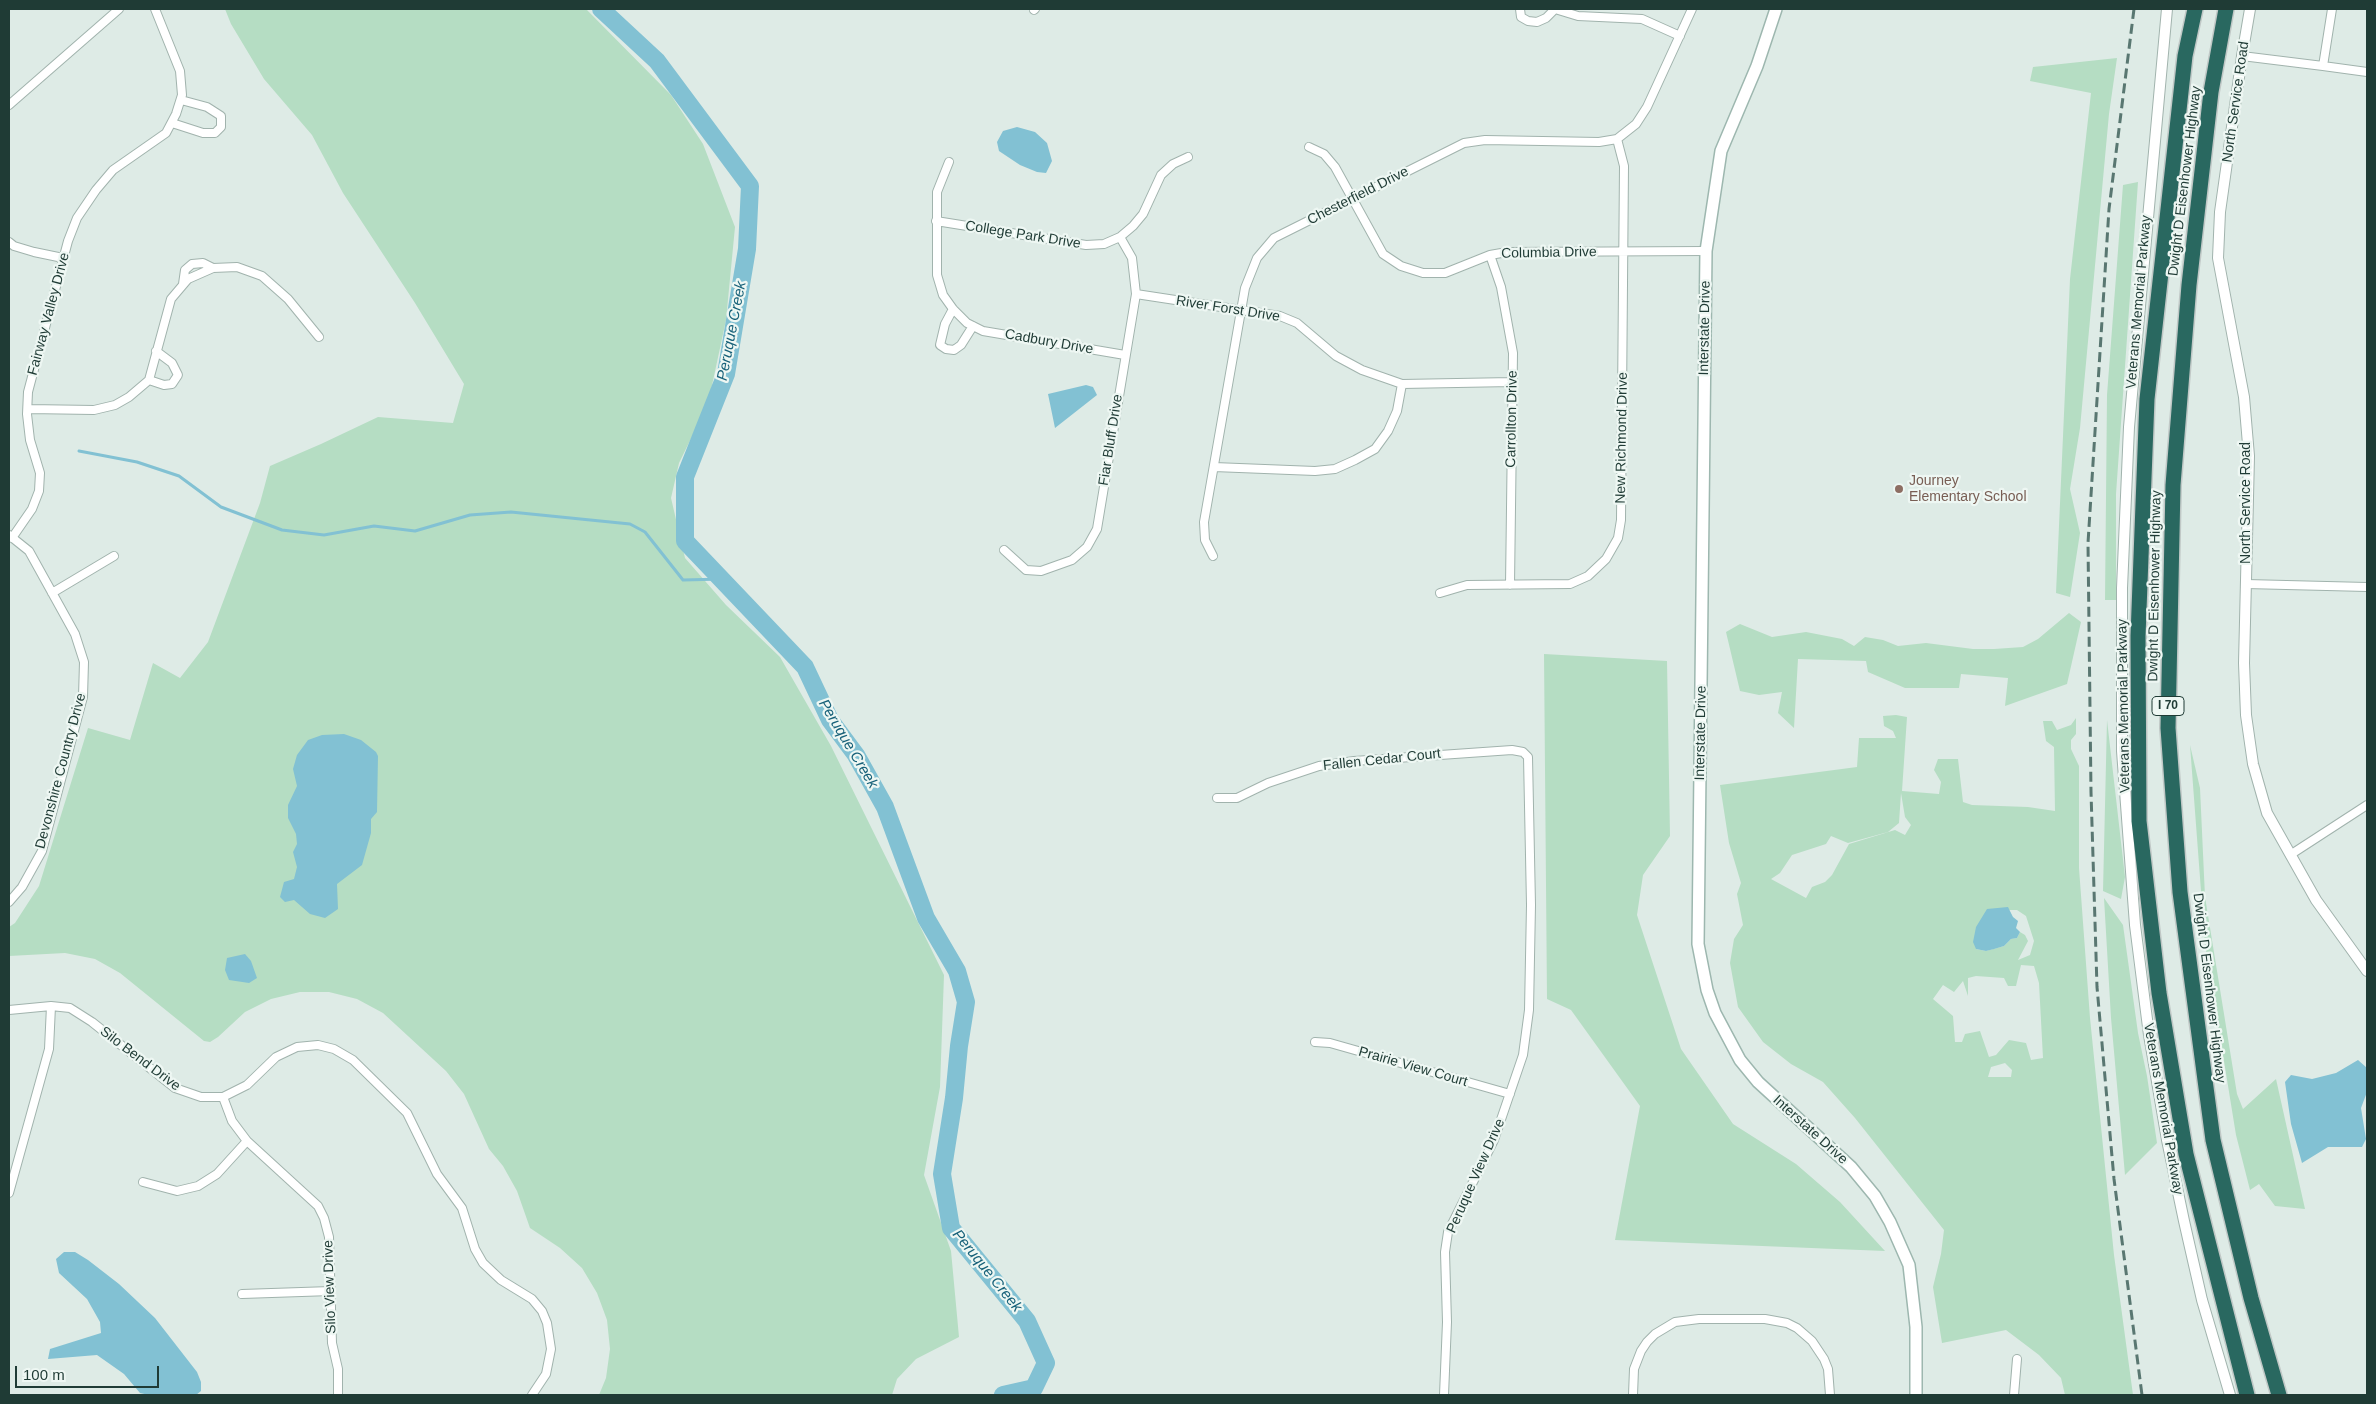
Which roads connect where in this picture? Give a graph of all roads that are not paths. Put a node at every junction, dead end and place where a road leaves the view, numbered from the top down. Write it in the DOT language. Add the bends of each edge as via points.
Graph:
graph roads {
  1 [pos="119,9"];
  2 [pos="155,9"];
  3 [pos="1520,9"];
  4 [pos="1555,9"];
  5 [pos="1692,9"];
  6 [pos="1776,9"];
  7 [pos="2167,9"];
  8 [pos="2195,9"];
  9 [pos="2226,9"];
  10 [pos="2250,9"];
  11 [pos="2332,9"];
  12 [pos="1680,36"];
  13 [pos="2242,56"];
  14 [pos="2323,66"];
  15 [pos="2367,72"];
  16 [pos="181,100"];
  17 [pos="9,105"];
  18 [pos="172,123"];
  19 [pos="1617,139"];
  20 [pos="1310,147"];
  21 [pos="1188,157"];
  22 [pos="949,162"];
  23 [pos="1352,199"];
  24 [pos="936,221"];
  25 [pos="1120,237"];
  26 [pos="9,242"];
  27 [pos="1623,252"];
  28 [pos="1706,252"];
  29 [pos="1490,256"];
  30 [pos="63,258"];
  31 [pos="213,268"];
  32 [pos="183,286"];
  33 [pos="1136,294"];
  34 [pos="953,309"];
  35 [pos="1241,310"];
  36 [pos="973,326"];
  37 [pos="319,337"];
  38 [pos="156,351"];
  39 [pos="1125,355"];
  40 [pos="149,380"];
  41 [pos="1512,382"];
  42 [pos="1402,384"];
  43 [pos="28,409"];
  44 [pos="1214,467"];
  45 [pos="11,536"];
  46 [pos="1004,550"];
  47 [pos="114,556"];
  48 [pos="1213,556"];
  49 [pos="2246,584"];
  50 [pos="1510,585"];
  51 [pos="2367,587"];
  52 [pos="52,593"];
  53 [pos="1440,593"];
  54 [pos="1523,752"];
  55 [pos="1218,798"];
  56 [pos="2367,805"];
  57 [pos="2290,855"];
  58 [pos="9,902"];
  59 [pos="2367,971"];
  60 [pos="51,1006"];
  61 [pos="9,1010"];
  62 [pos="1315,1042"];
  63 [pos="1510,1094"];
  64 [pos="223,1097"];
  65 [pos="248,1141"];
  66 [pos="143,1182"];
  67 [pos="9,1194"];
  68 [pos="331,1291"];
  69 [pos="242,1294"];
  70 [pos="2017,1359"];
  71 [pos="338,1395"];
  72 [pos="532,1395"];
  73 [pos="1444,1395"];
  74 [pos="1633,1395"];
  75 [pos="1830,1395"];
  76 [pos="1916,1395"];
  77 [pos="2014,1395"];
  78 [pos="2230,1395"];
  79 [pos="2247,1395"];
  80 [pos="2280,1395"];
  1 -- 17 [label="street"];
  2 -- 16 [label="street, Fairway Valley Drive" via="180,71"];
  3 -- 4 [label="street" via="1522,17 1537,22"];
  4 -- 12 [label="street" via="1578,16 1642,20"];
  5 -- 12 [label="street"];
  6 -- 28 [label="main road, Interstate Drive" via="1757,66 1721,151"];
  7 -- 78 [label="street, Veterans Memorial Parkway" via="2129,427 2122,597 2122,751 2135,924 2149,1035 2184,1221 2202,1300"];
  8 -- 79 [label="highway, Dwight D Eisenhower Highway / I 70" via="2185,56 2147,399 2138,636 2139,821 2160,993 2186,1154"];
  9 -- 80 [label="highway, Dwight D Eisenhower Highway / I 70" via="2211,92 2190,276 2173,485 2168,728 2180,892 2212,1140 2251,1298"];
  10 -- 13 [label="street, North Service Road"];
  11 -- 14 [label="street"];
  12 -- 19 [label="street" via="1647,107 1636,124"];
  13 -- 14 [label="street"];
  13 -- 49 [label="street, North Service Road" via="2220,212 2218,258 2245,407 2249,456"];
  14 -- 15 [label="street"];
  16 -- 18 [label="street, Fairway Valley Drive"];
  16 -- 18 [label="street" via="207,107 220,116 221,127 215,133 203,133"];
  18 -- 30 [label="street, Fairway Valley Drive" via="156,142 113,170 96,190 77,218"];
  19 -- 23 [label="street, Chesterfield Drive" via="1599,142 1485,140 1464,143"];
  19 -- 27 [label="street, New Richmond Drive" via="1624,166"];
  20 -- 23 [label="street, Columbia Drive" via="1324,154 1335,167"];
  21 -- 25 [label="street, College Park Drive" via="1173,164 1161,176 1143,214"];
  22 -- 24 [label="street, Cadbury Drive" via="937,192"];
  23 -- 29 [label="street, Columbia Drive" via="1383,254 1401,266 1423,273 1445,273"];
  23 -- 35 [label="street, Chesterfield Drive" via="1274,238 1257,258 1245,288"];
  24 -- 25 [label="street, College Park Drive" via="1086,245 1104,244"];
  24 -- 34 [label="street, Cadbury Drive" via="937,274 943,295"];
  25 -- 33 [label="street, Fiar Bluff Drive" via="1132,258"];
  26 -- 30 [label="street"];
  27 -- 28 [label="street, Columbia Drive"];
  27 -- 29 [label="street, Columbia Drive" via="1507,252"];
  27 -- 50 [label="street, New Richmond Drive" via="1621,520 1618,538 1606,559 1588,576 1570,584"];
  28 -- 76 [label="main road, Interstate Drive" via="1698,944 1712,1005 1740,1060 1763,1087 1851,1167 1875,1196 1890,1222 1909,1264 1916,1327"];
  29 -- 41 [label="street, Carrollton Drive" via="1508,320 1513,353"];
  30 -- 43 [label="street, Fairway Valley Drive" via="28,392"];
  31 -- 32 [label="street" via="188,280"];
  31 -- 32 [label="street" via="203,262 192,264 185,270"];
  31 -- 37 [label="street" via="237,267 262,276 288,299"];
  32 -- 38 [label="street" via="171,299"];
  33 -- 35 [label="street, River Forst Drive"];
  33 -- 39 [label="street, Fiar Bluff Drive"];
  34 -- 36 [label="street, Cadbury Drive"];
  34 -- 36 [label="street" via="940,345 954,350"];
  35 -- 42 [label="street, River Forst Drive" via="1280,316 1297,323 1336,356 1362,370"];
  35 -- 44 [label="street, Chesterfield Drive"];
  36 -- 39 [label="street, Cadbury Drive" via="983,331"];
  38 -- 40 [label="street"];
  38 -- 40 [label="street" via="172,363 178,375 172,384"];
  39 -- 46 [label="street, Fiar Bluff Drive" via="1096,529 1087,547 1072,560 1041,570 1026,570"];
  40 -- 43 [label="street" via="115,405 94,410"];
  41 -- 42 [label="street, River Forst Drive"];
  41 -- 50 [label="street, Carrollton Drive"];
  42 -- 44 [label="street" via="1397,411 1375,449 1335,470"];
  43 -- 45 [label="street, Fairway Valley Drive" via="30,440 40,473 40,491 32,509"];
  44 -- 48 [label="street, Chesterfield Drive" via="1204,522 1205,540"];
  45 -- 52 [label="street, Devonshire Country Drive" via="29,551"];
  47 -- 52 [label="street"];
  49 -- 51 [label="street"];
  49 -- 57 [label="street, North Service Road" via="2246,716 2253,764 2267,813"];
  50 -- 53 [label="street, New Richmond Drive" via="1467,586"];
  52 -- 58 [label="street, Devonshire Country Drive" via="75,634 84,662 83,697 42,851 22,887"];
  54 -- 55 [label="street, Fallen Cedar Court" via="1474,751 1354,760 1319,766 1268,783 1237,798"];
  54 -- 63 [label="street, Peruque View Drive" via="1530,767 1531,985 1523,1055"];
  56 -- 57 [label="street"];
  57 -- 59 [label="street, North Service Road" via="2316,900"];
  60 -- 61 [label="street, Silo Bend Drive"];
  60 -- 64 [label="street, Silo Bend Drive" via="70,1008 92,1022 175,1088 201,1097"];
  60 -- 67 [label="street" via="49,1049"];
  62 -- 63 [label="street, Prairie View Court" via="1330,1043"];
  63 -- 73 [label="street, Peruque View Drive" via="1494,1140 1448,1232 1445,1252"];
  64 -- 65 [label="street, Silo View Drive" via="232,1120"];
  64 -- 72 [label="street, Silo Bend Drive" via="247,1085 276,1057 298,1047 318,1045 334,1049 353,1060 407,1113 437,1174 462,1208 483,1263 501,1280 532,1299 542,1311 548,1323 551,1348 546,1374"];
  65 -- 66 [label="street" via="217,1174 198,1186 177,1190"];
  65 -- 68 [label="street, Silo View Drive" via="318,1206 329,1237"];
  68 -- 69 [label="street"];
  68 -- 71 [label="street, Silo View Drive"];
  70 -- 77 [label="street"];
  74 -- 75 [label="street" via="1637,1359 1655,1334 1685,1320 1727,1319 1777,1320 1797,1328 1812,1341 1824,1359"];
}
